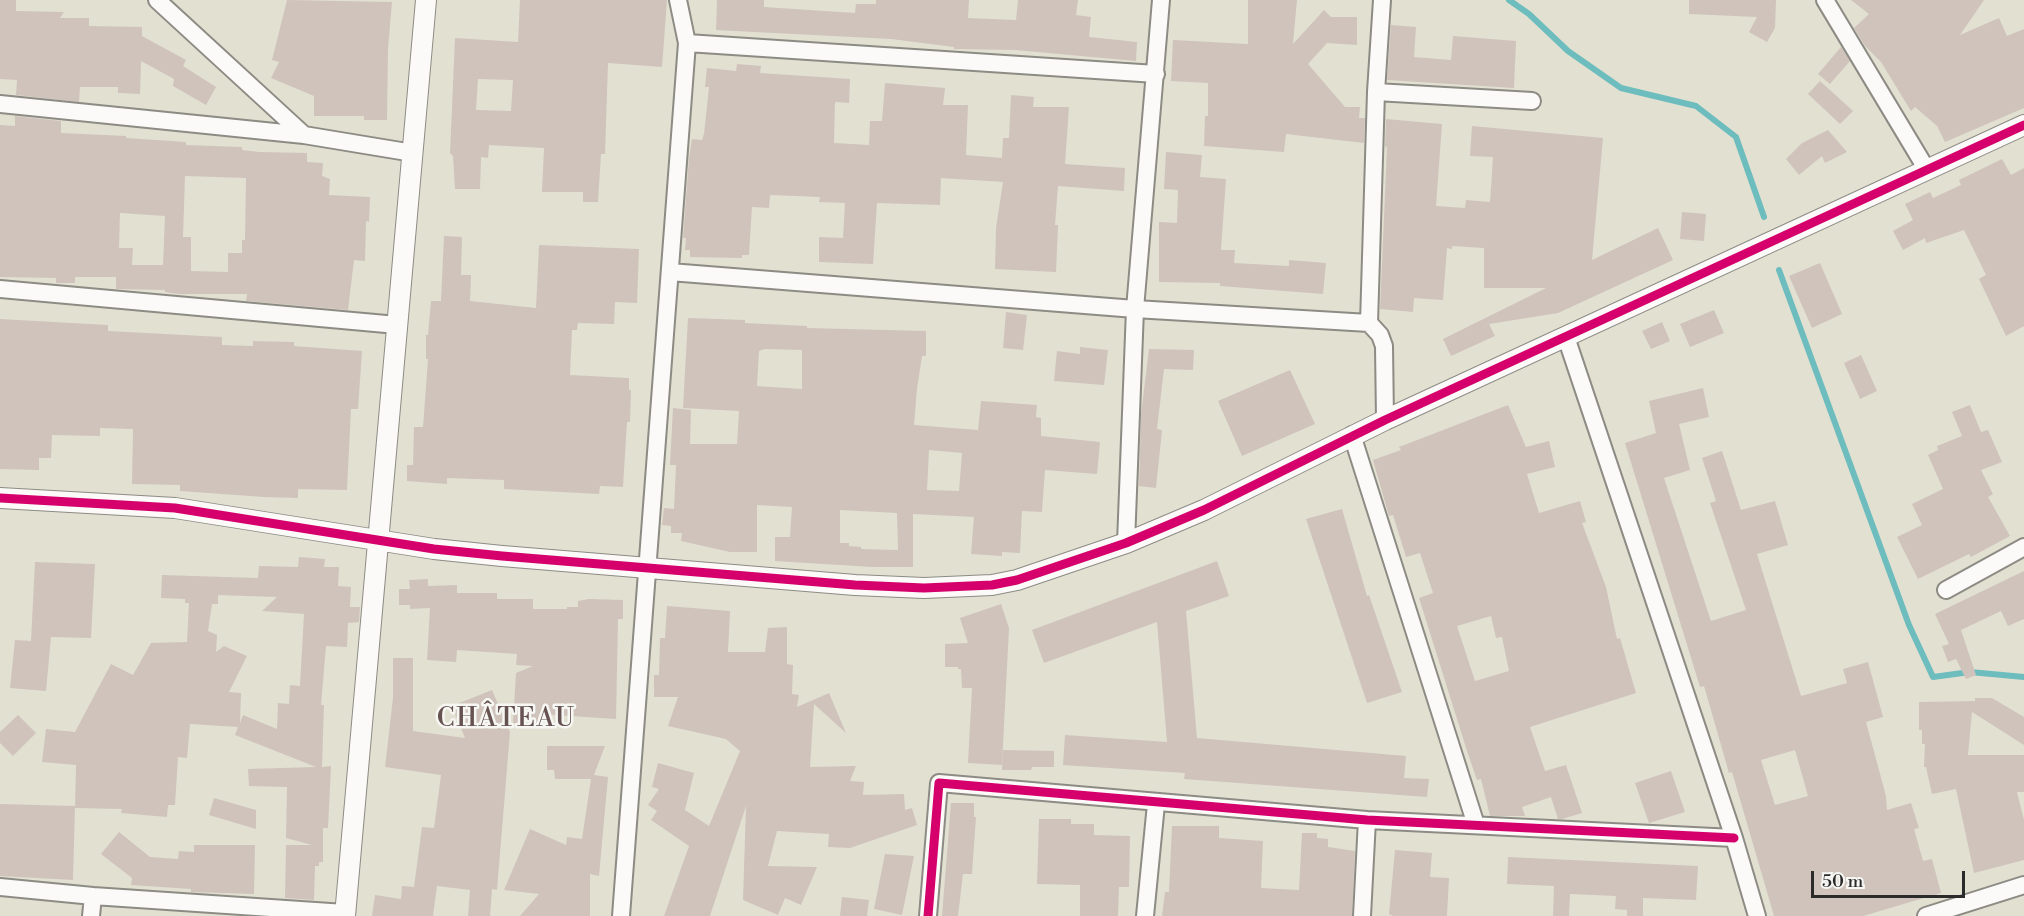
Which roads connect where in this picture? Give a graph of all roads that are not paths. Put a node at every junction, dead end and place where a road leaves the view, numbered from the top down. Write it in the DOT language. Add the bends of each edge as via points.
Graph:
graph roads {
  1 [pos="157,0"];
  2 [pos="426,0"];
  3 [pos="678,0"];
  4 [pos="1161,0"];
  5 [pos="1382,0"];
  6 [pos="1825,0"];
  7 [pos="687,43"];
  8 [pos="1156,74"];
  9 [pos="1376,92"];
  10 [pos="1532,101"];
  11 [pos="0,104"];
  12 [pos="2024,124"];
  13 [pos="304,135"];
  14 [pos="413,153"];
  15 [pos="1928,170"];
  16 [pos="670,272"];
  17 [pos="0,289"];
  18 [pos="1135,309"];
  19 [pos="1369,323"];
  20 [pos="397,325"];
  21 [pos="1566,337"];
  22 [pos="1385,420"];
  23 [pos="1352,435"];
  24 [pos="0,498"];
  25 [pos="377,540"];
  26 [pos="1126,543"];
  27 [pos="2024,547"];
  28 [pos="648,567"];
  29 [pos="1946,590"];
  30 [pos="1156,804"];
  31 [pos="1367,820"];
  32 [pos="1476,825"];
  33 [pos="1734,837"];
  34 [pos="2024,885"];
  35 [pos="0,887"];
  36 [pos="93,896"];
  37 [pos="345,914"];
  38 [pos="91,916"];
  39 [pos="621,916"];
  40 [pos="928,916"];
  41 [pos="1145,916"];
  42 [pos="1362,916"];
  43 [pos="1757,916"];
  44 [pos="1926,916"];
  1 -- 13 [label="street"];
  2 -- 14 [label="street"];
  3 -- 7 [label="street"];
  4 -- 8 [label="street"];
  5 -- 9 [label="street"];
  6 -- 15 [label="street"];
  7 -- 8 [label="street"];
  7 -- 16 [label="street"];
  8 -- 18 [label="street"];
  9 -- 10 [label="street"];
  9 -- 19 [label="street"];
  11 -- 13 [label="street"];
  12 -- 15 [label="street"];
  13 -- 14 [label="street"];
  14 -- 20 [label="street"];
  15 -- 21 [label="street"];
  16 -- 18 [label="street"];
  16 -- 28 [label="street"];
  17 -- 20 [label="street"];
  18 -- 19 [label="street"];
  18 -- 26 [label="street"];
  19 -- 22 [label="street" via="1384,346"];
  20 -- 25 [label="street"];
  21 -- 22 [label="street"];
  21 -- 33 [label="street"];
  22 -- 23 [label="street"];
  23 -- 26 [label="street" via="1204,510"];
  23 -- 32 [label="street"];
  24 -- 25 [label="street" via="175,508"];
  25 -- 28 [label="street" via="502,556"];
  25 -- 37 [label="street"];
  26 -- 28 [label="street" via="1017,580 971,587 855,585"];
  27 -- 29 [label="street"];
  28 -- 39 [label="street"];
  30 -- 31 [label="street"];
  30 -- 40 [label="street" via="939,783"];
  30 -- 41 [label="street"];
  31 -- 32 [label="street"];
  31 -- 42 [label="street"];
  32 -- 33 [label="street"];
  33 -- 43 [label="street"];
  34 -- 44 [label="street"];
  35 -- 36 [label="street"];
  36 -- 37 [label="street"];
  36 -- 38 [label="street"];
}
